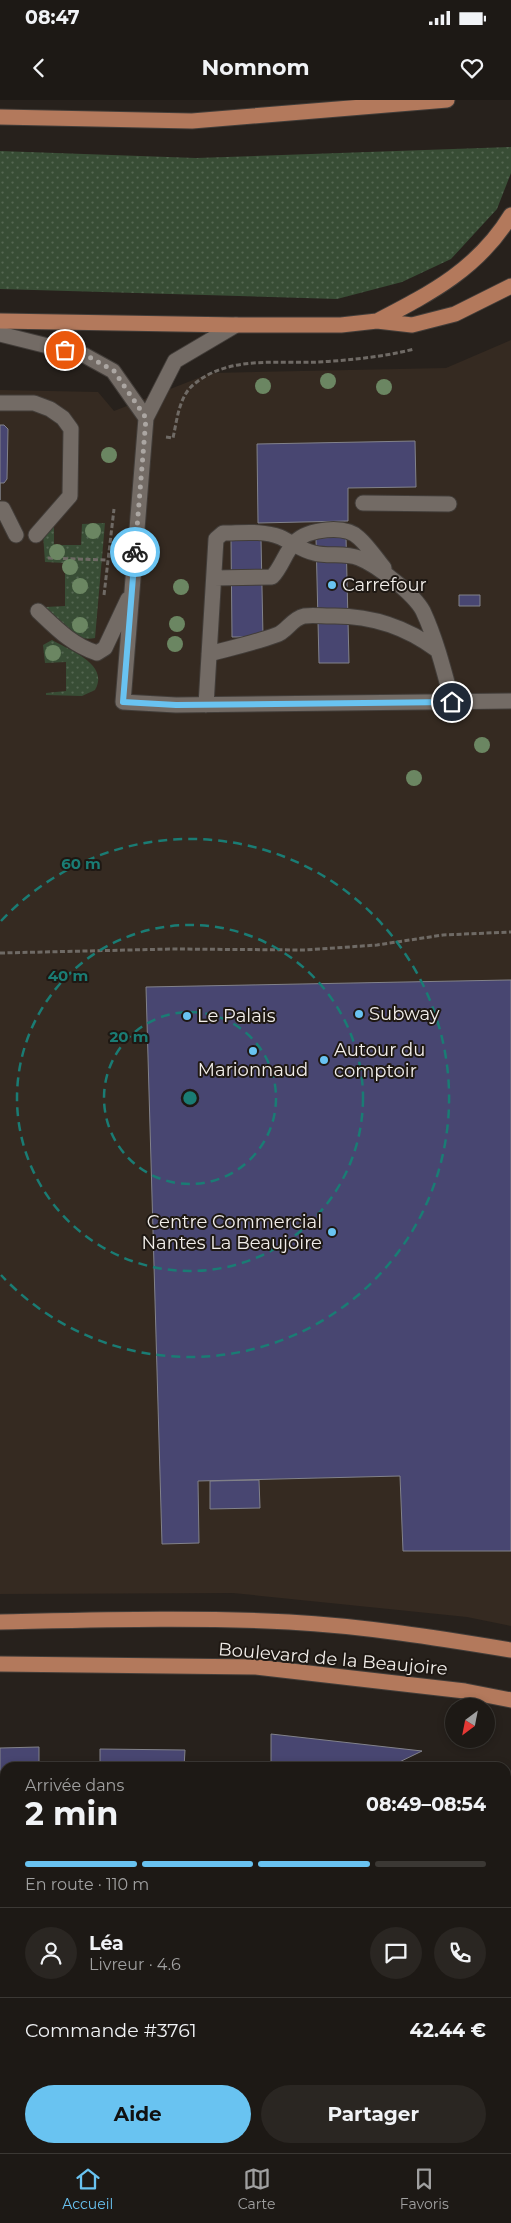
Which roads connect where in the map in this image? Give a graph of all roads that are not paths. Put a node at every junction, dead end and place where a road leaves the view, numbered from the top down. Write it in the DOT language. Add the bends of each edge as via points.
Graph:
graph roads {
  1 [pos="447,100"];
  2 [pos="0,117"];
  3 [pos="511,215"];
  4 [pos="511,286"];
  5 [pos="0,322"];
  6 [pos="377,322"];
  7 [pos="236,325"];
  8 [pos="0,334"];
  9 [pos="0,403"];
  10 [pos="146,418"];
  11 [pos="362,503"];
  12 [pos="449,504"];
  13 [pos="0,509"];
  14 [pos="16,535"];
  15 [pos="36,535"];
  16 [pos="293,544"];
  17 [pos="214,578"];
  18 [pos="392,579"];
  19 [pos="132,591"];
  20 [pos="38,610"];
  21 [pos="438,650"];
  22 [pos="209,654"];
  23 [pos="511,701"];
  24 [pos="452,702"];
  25 [pos="206,705"];
  26 [pos="0,1622"];
  27 [pos="511,1650"];
  28 [pos="0,1664"];
  29 [pos="511,1700"];
  1 -- 2 [label="main road" via="192,121"];
  3 -- 6 [label="main road" via="500,233 469,266 425,296"];
  4 -- 6 [label="main road" via="455,314 412,325"];
  5 -- 7 [label="main road"];
  6 -- 7 [label="main road"];
  7 -- 10 [label="street" via="175,361"];
  8 -- 10 [label="street" via="84,354 114,371"];
  9 -- 15 [label="street" via="34,403 63,418 71,429 70,496"];
  10 -- 19 [label="street"];
  11 -- 12 [label="street"];
  13 -- 14 [label="street" via="3,509"];
  16 -- 17 [label="street" via="272,578"];
  16 -- 17 [label="street" via="279,536 264,533 223,533 216,539"];
  16 -- 18 [label="street" via="317,554 358,557"];
  16 -- 18 [label="street" via="303,535 315,531 345,530 359,537"];
  17 -- 22 [label="street"];
  18 -- 21 [label="street" via="422,609"];
  19 -- 20 [label="street" via="105,648 97,653 66,638"];
  19 -- 25 [label="street" via="123,702"];
  21 -- 22 [label="street" via="399,627 377,620 303,616 277,635"];
  21 -- 24 [label="street"];
  22 -- 25 [label="street"];
  23 -- 24 [label="street"];
  24 -- 25 [label="street"];
  26 -- 27 [label="main road, Boulevard de la Beaujoire" via="146,1619 289,1622 434,1637"];
  28 -- 29 [label="main road, Boulevard de la Beaujoire" via="256,1667 465,1691"];
}
